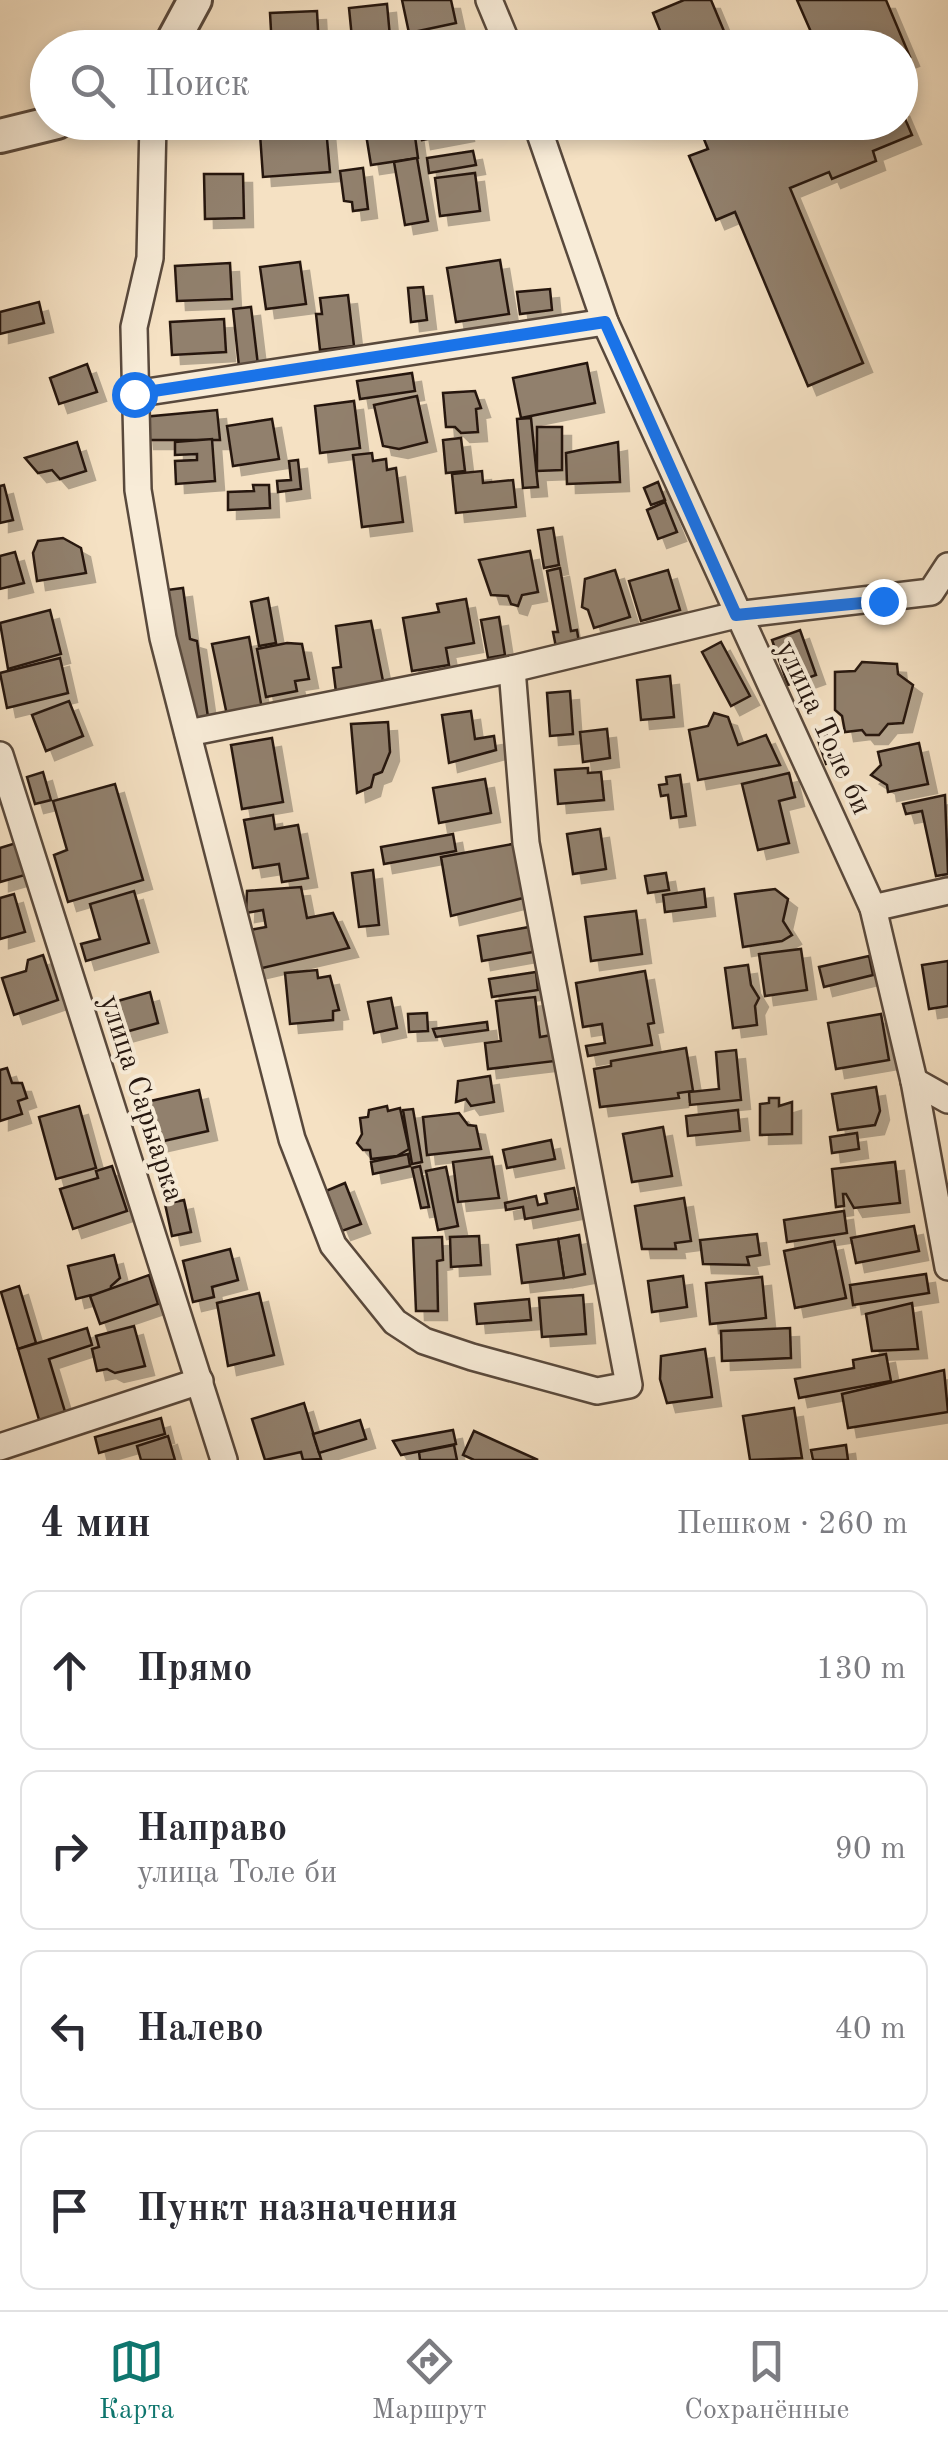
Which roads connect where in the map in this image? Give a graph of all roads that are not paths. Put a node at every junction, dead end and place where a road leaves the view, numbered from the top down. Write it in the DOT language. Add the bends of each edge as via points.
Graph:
graph roads {
  1 [pos="195,0"];
  2 [pos="490,0"];
  3 [pos="179,30"];
  4 [pos="502,30"];
  5 [pos="30,129"];
  6 [pos="0,136"];
  7 [pos="153,140"];
  8 [pos="542,140"];
  9 [pos="605,322"];
  10 [pos="134,394"];
  11 [pos="948,566"];
  12 [pos="736,615"];
  13 [pos="512,669"];
  14 [pos="188,734"];
  15 [pos="0,756"];
  16 [pos="4,786"];
  17 [pos="948,891"];
  18 [pos="873,908"];
  19 [pos="914,1081"];
  20 [pos="948,1100"];
  21 [pos="948,1268"];
  22 [pos="200,1381"];
  23 [pos="0,1447"];
  24 [pos="224,1460"];
  1 -- 3 [label="street"];
  2 -- 4 [label="street"];
  5 -- 6 [label="street"];
  7 -- 10 [label="street" via="150,258 134,327"];
  8 -- 9 [label="street, улица Толе би"];
  9 -- 10 [label="street"];
  9 -- 12 [label="street, улица Толе би"];
  10 -- 14 [label="street" via="138,490 163,638"];
  11 -- 12 [label="street" via="931,592"];
  12 -- 13 [label="street"];
  12 -- 18 [label="street, улица Толе би"];
  13 -- 14 [label="street"];
  13 -- 14 [label="street" via="526,843 629,1385 598,1392 424,1341 394,1322 334,1245 292,1139"];
  15 -- 16 [label="street, улица Сарыарка"];
  16 -- 22 [label="street, улица Сарыарка"];
  17 -- 18 [label="street"];
  18 -- 19 [label="street, улица Толе би"];
  19 -- 20 [label="street"];
  19 -- 21 [label="street, улица Толе би"];
  22 -- 23 [label="street"];
  22 -- 24 [label="street, улица Сарыарка"];
}
